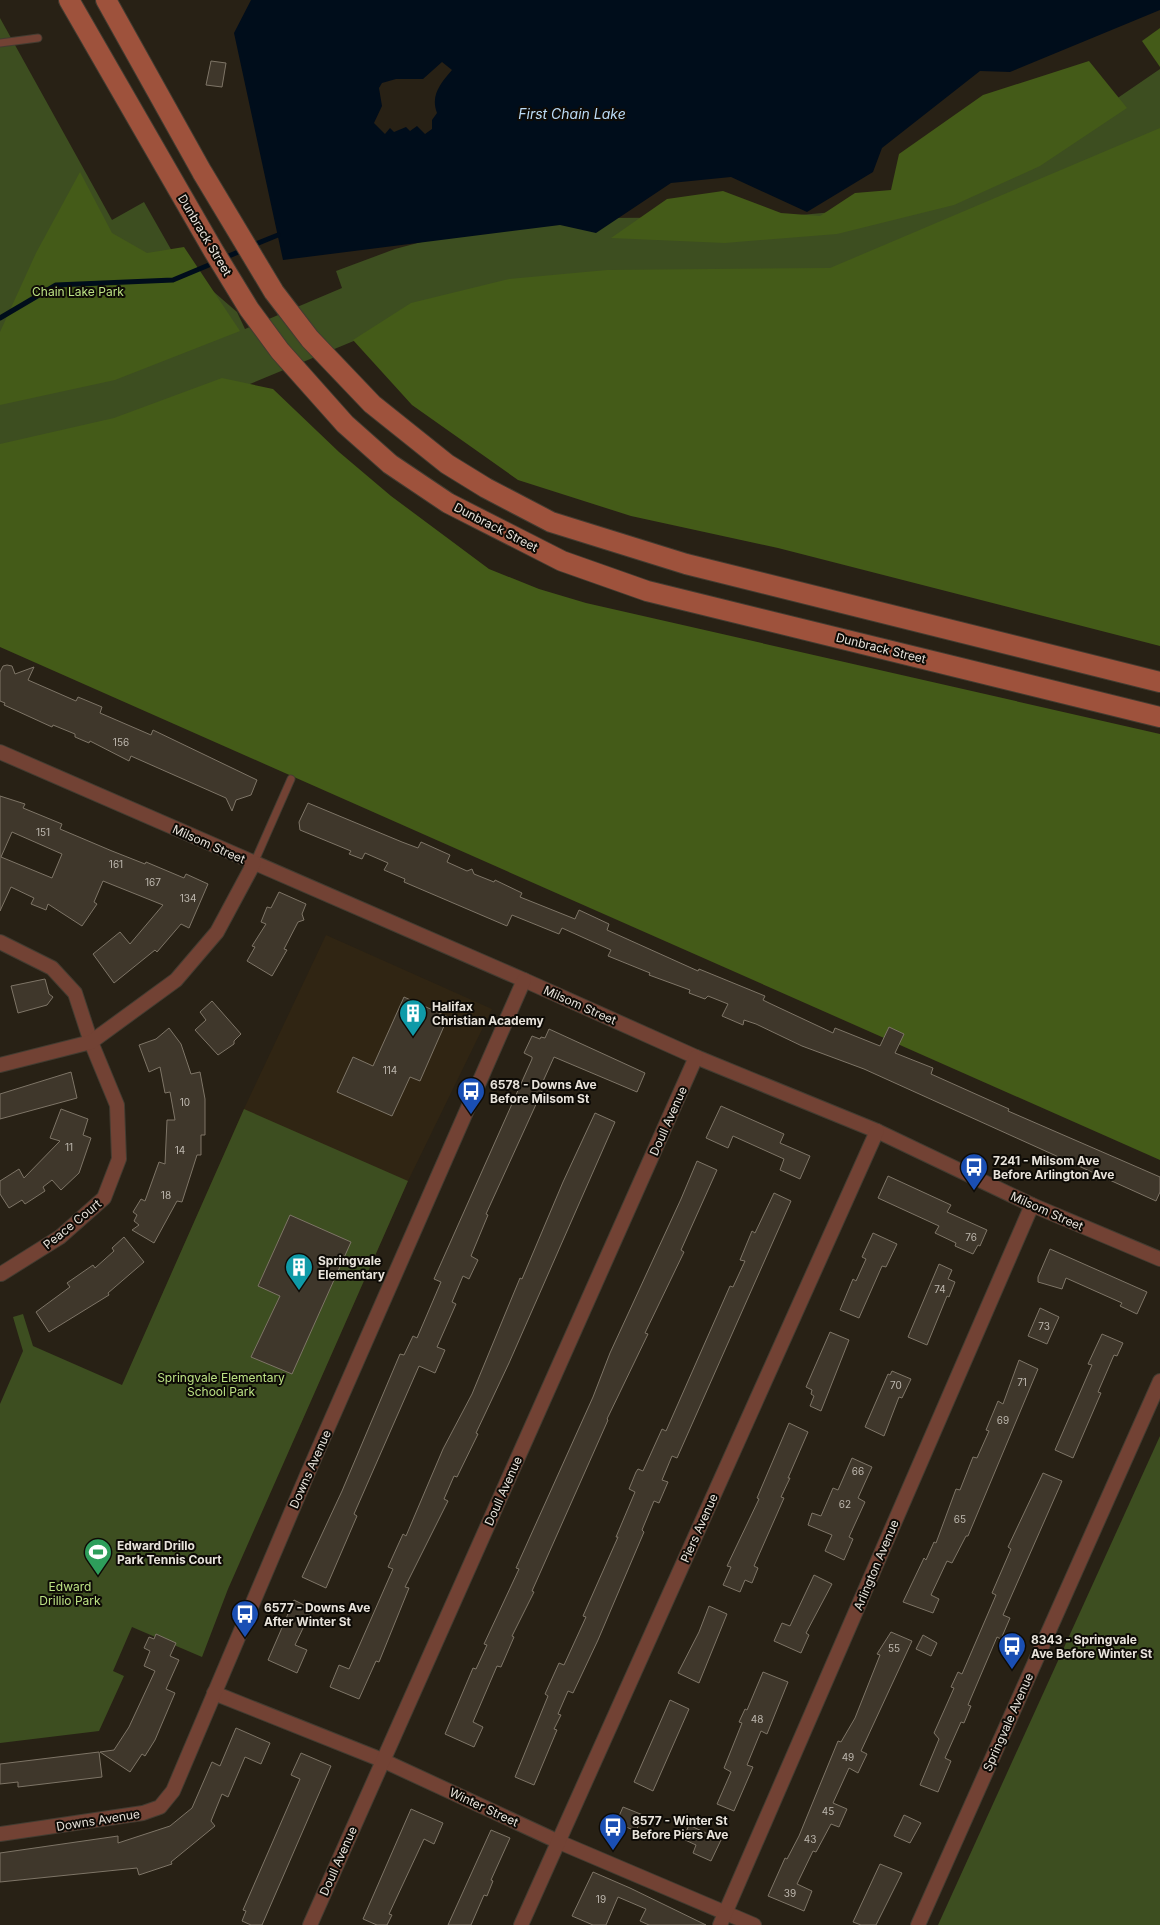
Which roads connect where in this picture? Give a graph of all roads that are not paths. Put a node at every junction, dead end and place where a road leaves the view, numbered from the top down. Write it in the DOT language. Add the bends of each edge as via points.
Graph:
graph roads {
  1 [pos="69,0"];
  2 [pos="106,0"];
  3 [pos="38,38"];
  4 [pos="0,44"];
  5 [pos="1160,682"];
  6 [pos="1160,716"];
  7 [pos="0,752"];
  8 [pos="291,779"];
  9 [pos="254,864"];
  10 [pos="0,942"];
  11 [pos="524,980"];
  12 [pos="91,1042"];
  13 [pos="696,1057"];
  14 [pos="0,1066"];
  15 [pos="877,1131"];
  16 [pos="1032,1205"];
  17 [pos="1160,1259"];
  18 [pos="1,1274"];
  19 [pos="1160,1382"];
  20 [pos="214,1693"];
  21 [pos="382,1760"];
  22 [pos="0,1834"];
  23 [pos="559,1842"];
  24 [pos="726,1911"];
  25 [pos="310,1925"];
  26 [pos="521,1925"];
  27 [pos="720,1925"];
  28 [pos="754,1925"];
  29 [pos="918,1925"];
  1 -- 6 [label="main road, Dunbrack Street" via="174,184 249,308 280,351 345,424 390,464 448,503 562,561 647,591"];
  2 -- 5 [label="main road" via="202,172 274,292 310,339 372,404 447,464 551,522 686,564"];
  3 -- 4 [label="lane"];
  7 -- 9 [label="street, Milsom Street"];
  8 -- 9 [label="lane"];
  9 -- 11 [label="street, Milsom Street"];
  9 -- 12 [label="street" via="217,932 176,980"];
  10 -- 12 [label="street, Peace Court" via="52,968 75,993"];
  11 -- 13 [label="street, Milsom Street"];
  11 -- 20 [label="street, Downs Avenue"];
  12 -- 14 [label="street"];
  12 -- 18 [label="street, Peace Court" via="117,1105 119,1159 104,1198 60,1237"];
  13 -- 15 [label="street, Milsom Street"];
  13 -- 21 [label="street, Doull Avenue"];
  15 -- 16 [label="street, Milsom Street"];
  15 -- 23 [label="street, Piers Avenue"];
  16 -- 17 [label="street, Milsom Street"];
  16 -- 24 [label="street, Arlington Avenue"];
  19 -- 29 [label="street, Springvale Avenue"];
  20 -- 21 [label="street, Winter Street"];
  20 -- 22 [label="street, Downs Avenue" via="173,1791 160,1807 143,1813"];
  21 -- 23 [label="street, Winter Street"];
  21 -- 25 [label="street, Doull Avenue"];
  23 -- 24 [label="street, Winter Street"];
  23 -- 26 [label="street, Piers Avenue"];
  24 -- 27 [label="street, Arlington Avenue"];
  24 -- 28 [label="street, Winter Street"];
}
